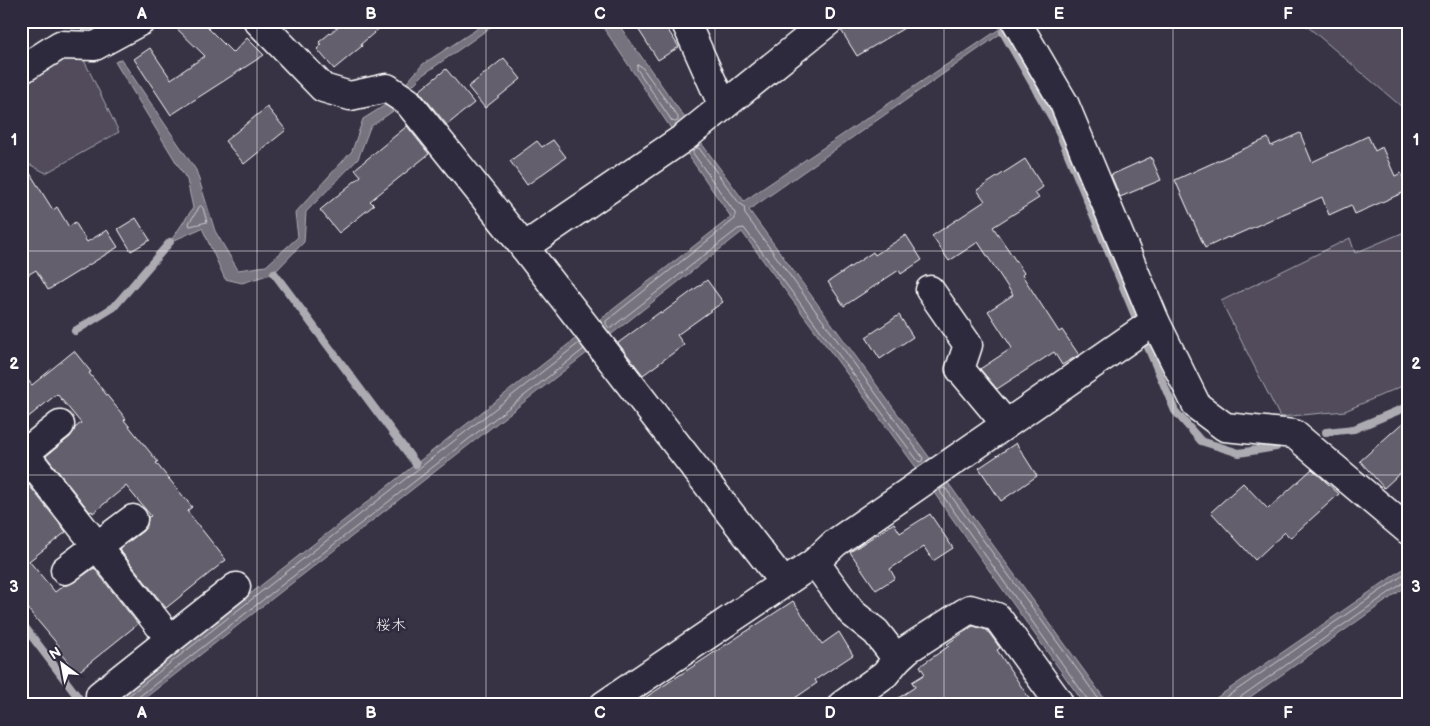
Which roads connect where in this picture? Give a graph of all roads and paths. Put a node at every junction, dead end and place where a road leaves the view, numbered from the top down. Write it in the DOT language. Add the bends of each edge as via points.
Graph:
graph roads {
  1 [pos="141,21"];
  2 [pos="258,21"];
  3 [pos="686,21"];
  4 [pos="829,21"];
  5 [pos="1016,21"];
  6 [pos="21,70"];
  7 [pos="723,106"];
  8 [pos="524,247"];
  9 [pos="930,290"];
  10 [pos="1155,321"];
  11 [pos="1006,424"];
  12 [pos="60,425"];
  13 [pos="23,454"];
  14 [pos="133,518"];
  15 [pos="1409,531"];
  16 [pos="97,546"];
  17 [pos="815,562"];
  18 [pos="65,570"];
  19 [pos="784,583"];
  20 [pos="236,586"];
  21 [pos="170,639"];
  22 [pos="897,658"];
  23 [pos="619,700"];
  24 [pos="106,705"];
  25 [pos="842,705"];
  26 [pos="1058,705"];
  1 -- 6 [label="street" via="95,46 60,45"];
  2 -- 8 [label="street" via="323,88 350,96 387,88 408,102"];
  3 -- 7 [label="street"];
  4 -- 7 [label="street"];
  5 -- 10 [label="street" via="1064,102"];
  7 -- 8 [label="street" via="685,137"];
  8 -- 19 [label="street"];
  9 -- 11 [label="street" via="968,345 960,369"];
  10 -- 11 [label="street"];
  10 -- 15 [label="street" via="1197,406 1224,427 1294,434"];
  11 -- 17 [label="street" via="835,543"];
  12 -- 13 [label="street"];
  13 -- 16 [label="street"];
  14 -- 16 [label="street"];
  16 -- 18 [label="street"];
  16 -- 21 [label="street"];
  17 -- 19 [label="street"];
  17 -- 22 [label="street" via="852,613 876,632"];
  19 -- 23 [label="street"];
  20 -- 21 [label="street"];
  21 -- 24 [label="street" via="100,695"];
  22 -- 25 [label="street" via="885,674"];
  22 -- 26 [label="street" via="970,609 997,617"];
}
